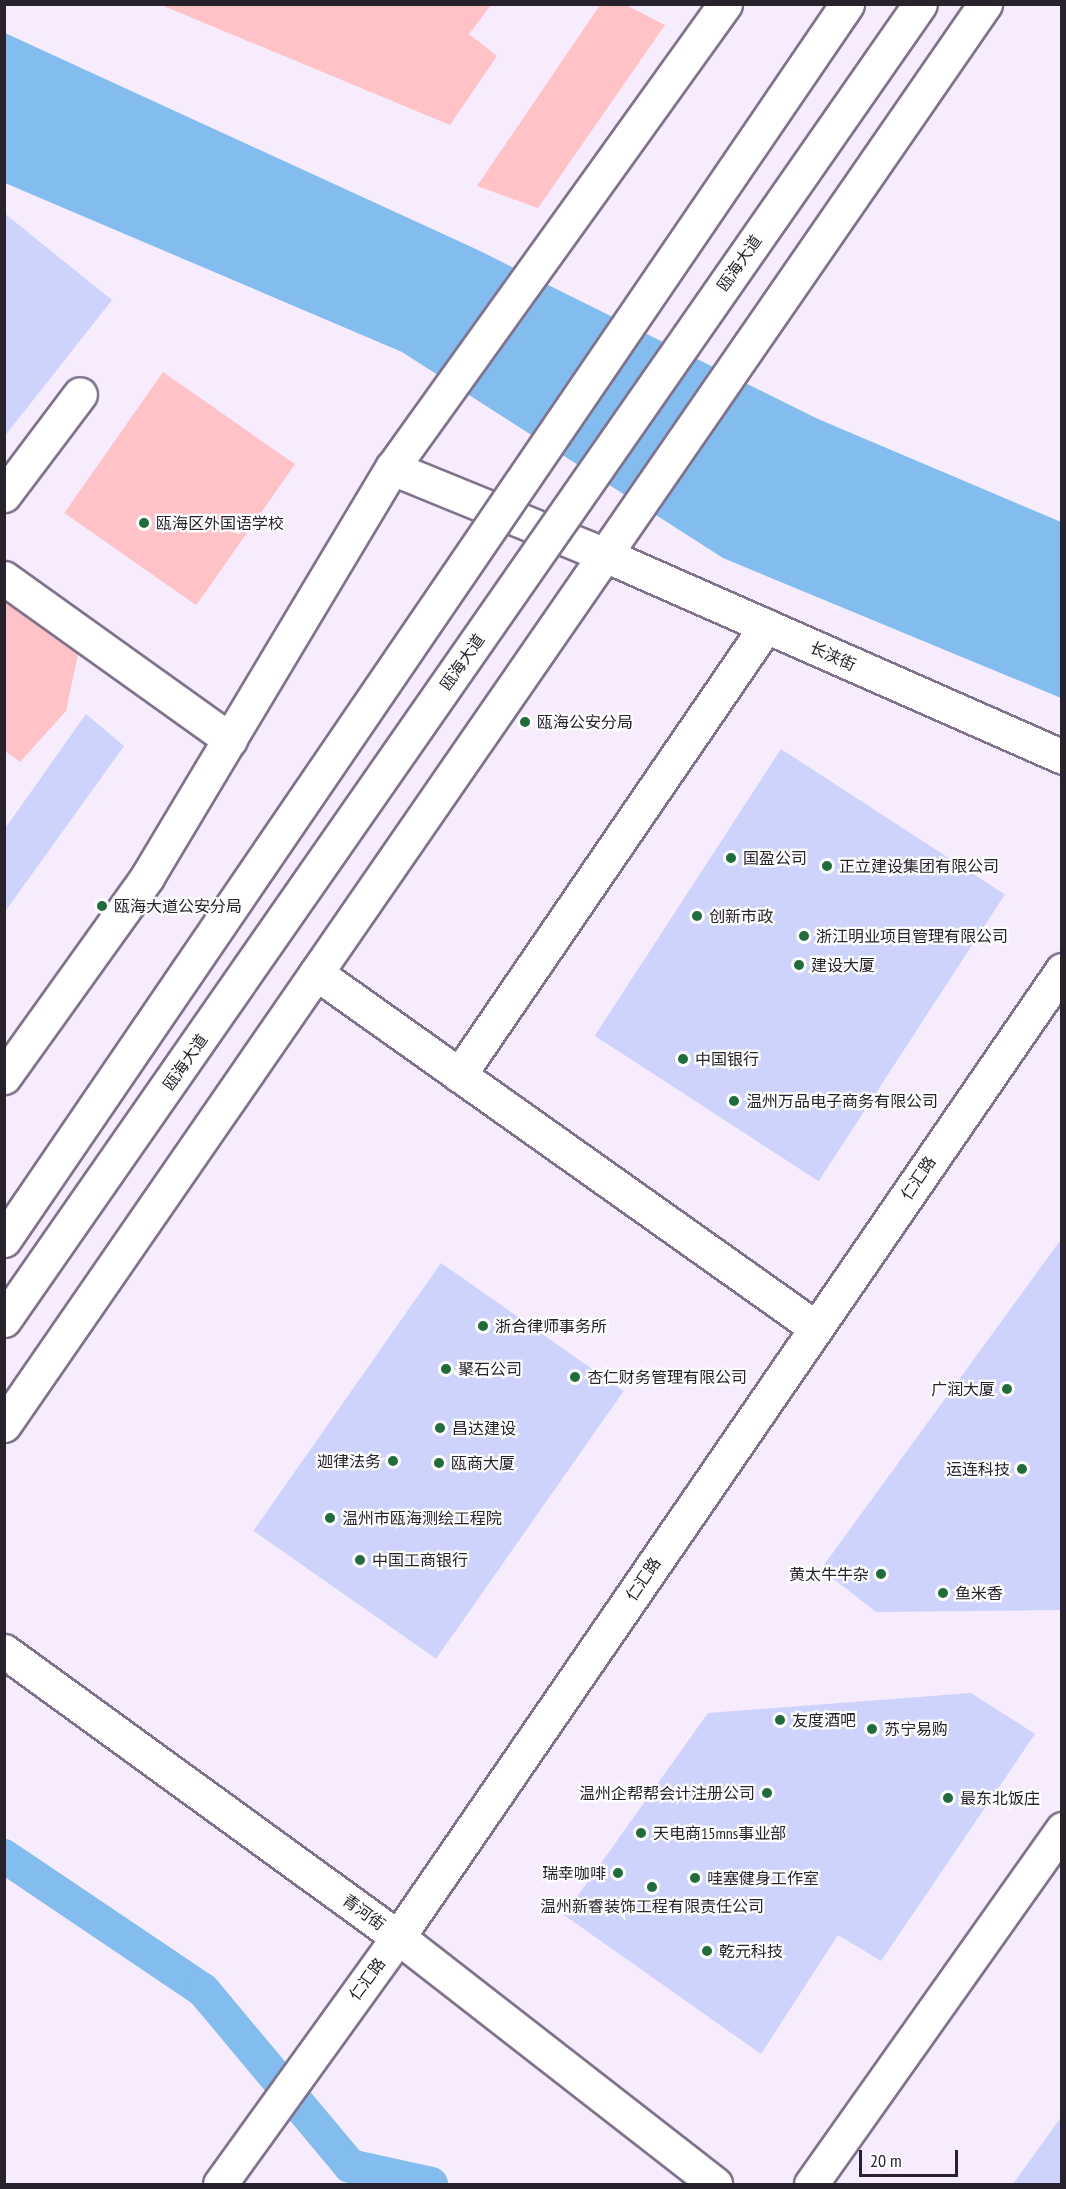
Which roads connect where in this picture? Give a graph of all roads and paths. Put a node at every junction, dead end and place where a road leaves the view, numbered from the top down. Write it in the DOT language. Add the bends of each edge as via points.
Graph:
graph roads {
  1 [pos="725,4"];
  2 [pos="847,4"];
  3 [pos="920,4"];
  4 [pos="985,4"];
  5 [pos="80,394"];
  6 [pos="392,468"];
  7 [pos="4,495"];
  8 [pos="605,555"];
  9 [pos="4,578"];
  10 [pos="766,626"];
  11 [pos="230,740"];
  12 [pos="1062,757"];
  13 [pos="1062,970"];
  14 [pos="316,973"];
  15 [pos="459,1075"];
  16 [pos="4,1077"];
  17 [pos="4,1240"];
  18 [pos="4,1320"];
  19 [pos="816,1328"];
  20 [pos="4,1425"];
  21 [pos="4,1651"];
  22 [pos="1062,1828"];
  23 [pos="398,1936"];
  24 [pos="220,2184"];
  25 [pos="715,2184"];
  26 [pos="811,2184"];
  1 -- 6 [label="main road"];
  2 -- 17 [label="main road, bridge"];
  3 -- 18 [label="main road, 瓯海大道, bridge"];
  4 -- 8 [label="main road"];
  5 -- 7 [label="main road"];
  6 -- 8 [label="main road, 长浃街"];
  6 -- 11 [label="main road"];
  8 -- 10 [label="main road, 长浃街"];
  8 -- 14 [label="main road"];
  9 -- 11 [label="main road"];
  10 -- 12 [label="main road, 长浃街"];
  10 -- 15 [label="main road"];
  11 -- 16 [label="main road" via="147,878"];
  13 -- 19 [label="main road, 仁汇路"];
  14 -- 15 [label="main road"];
  14 -- 20 [label="main road"];
  15 -- 19 [label="main road"];
  19 -- 23 [label="main road, 仁汇路"];
  21 -- 23 [label="main road, 青河街"];
  22 -- 26 [label="main road"];
  23 -- 24 [label="main road, 仁汇路"];
  23 -- 25 [label="main road, 青河街"];
}
